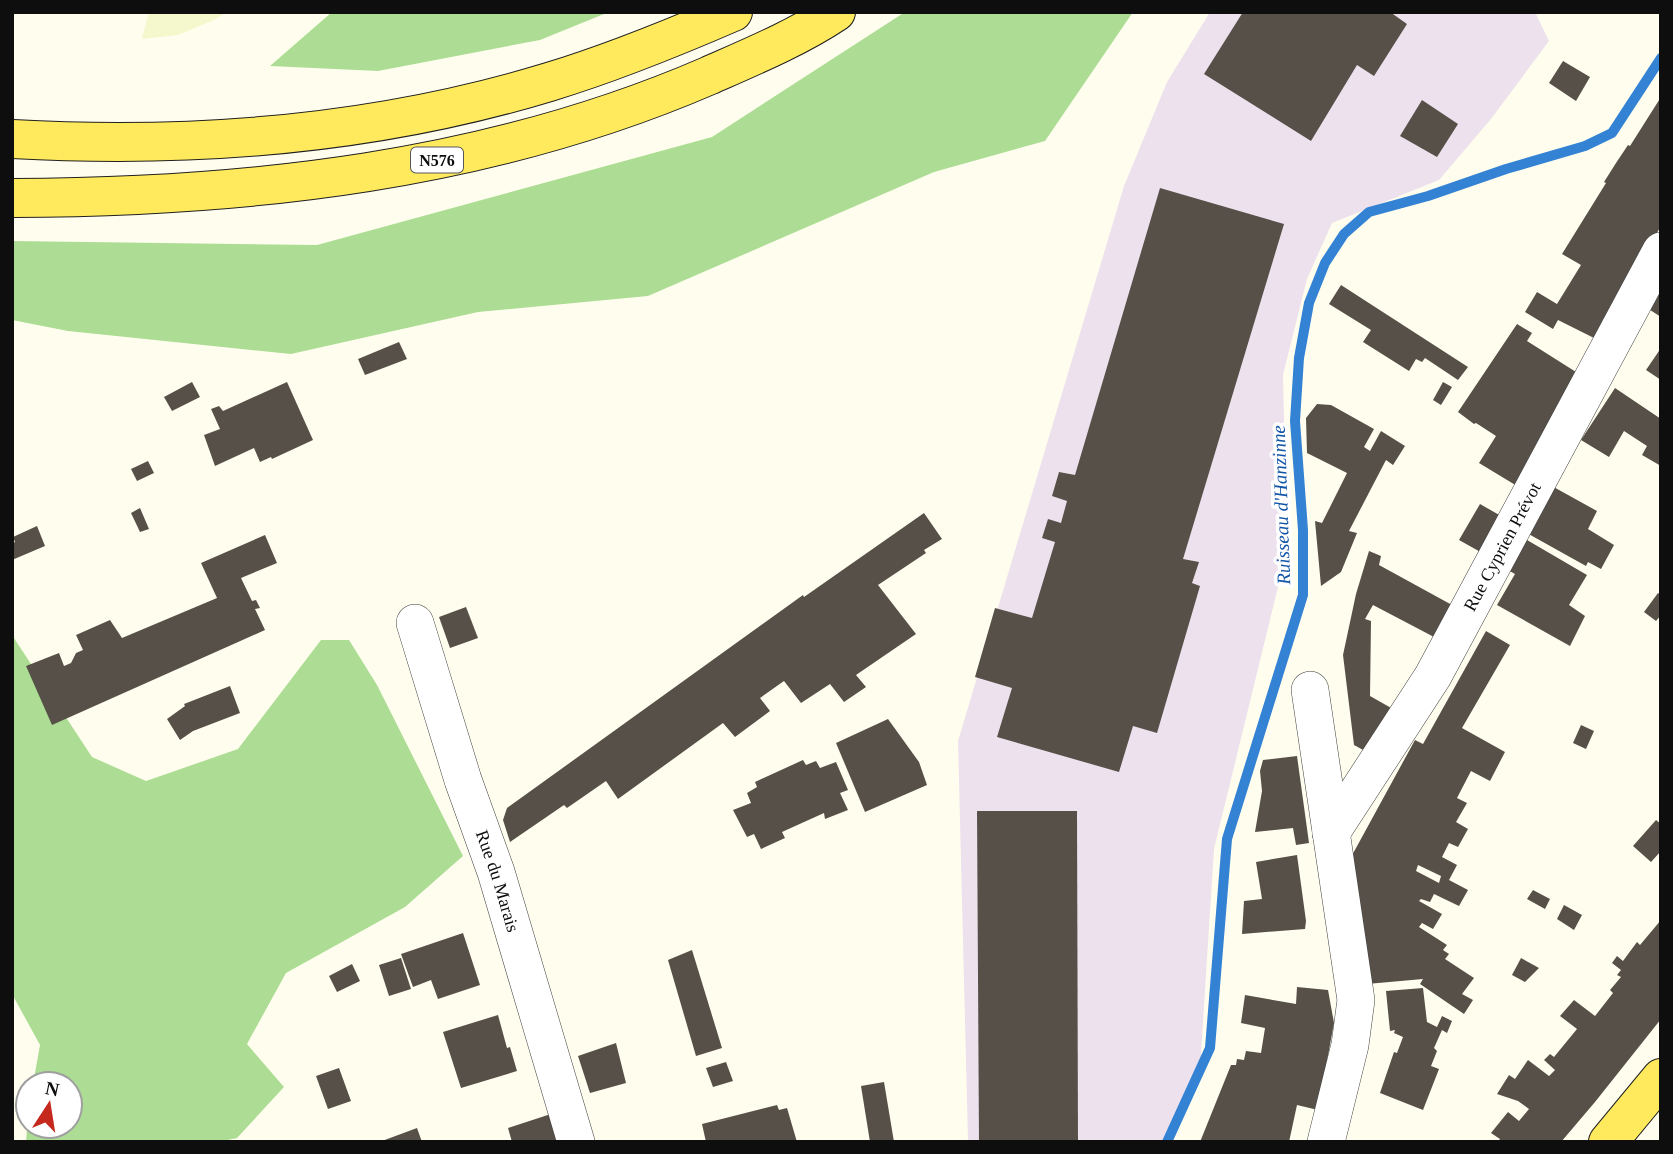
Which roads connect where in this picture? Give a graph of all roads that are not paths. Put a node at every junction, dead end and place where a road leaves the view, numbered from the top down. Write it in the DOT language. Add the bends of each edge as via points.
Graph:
graph roads {
  1 [pos="733,12"];
  2 [pos="836,12"];
  3 [pos="12,139"];
  4 [pos="12,198"];
  5 [pos="1661,251"];
  6 [pos="415,623"];
  7 [pos="1310,690"];
  8 [pos="1331,833"];
  9 [pos="1661,1078"];
  10 [pos="576,1142"];
  11 [pos="1326,1142"];
  12 [pos="1608,1142"];
  1 -- 3 [label="main road" via="645,50 549,82 378,122 281,135 163,143"];
  2 -- 4 [label="main road, N576" via="756,55 657,98 489,149 350,176 260,187"];
  5 -- 8 [label="street, Rue Cyprien Prévot" via="1433,676"];
  6 -- 10 [label="street, Rue du Marais" via="496,872"];
  7 -- 8 [label="street"];
  8 -- 11 [label="street" via="1356,1000"];
  9 -- 12 [label="main road"];
}
